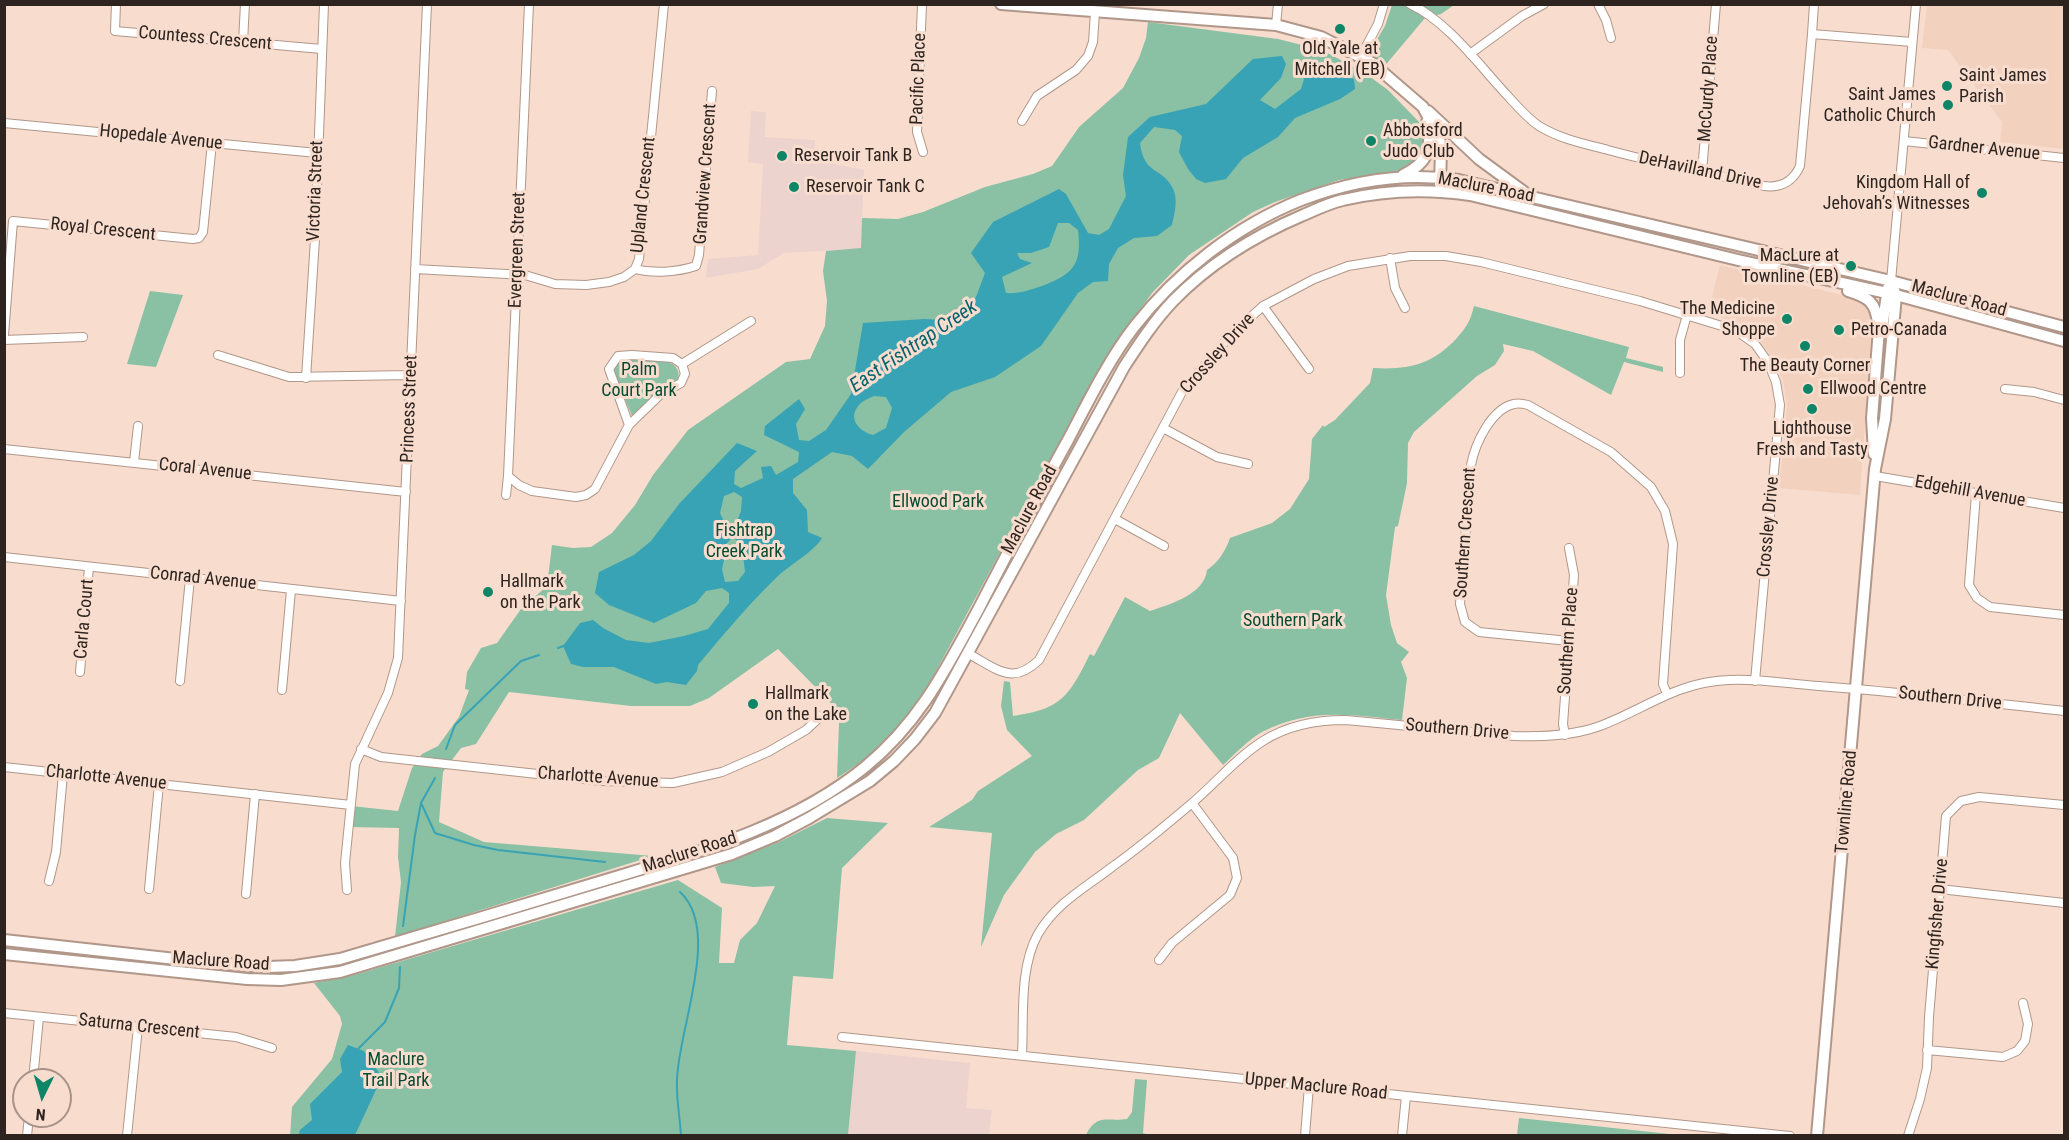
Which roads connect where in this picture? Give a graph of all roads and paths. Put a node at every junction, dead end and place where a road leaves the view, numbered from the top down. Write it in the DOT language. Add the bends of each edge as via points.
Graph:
graph roads {
  1 [pos="116,4"];
  2 [pos="245,4"];
  3 [pos="324,4"];
  4 [pos="427,4"];
  5 [pos="529,4"];
  6 [pos="664,4"];
  7 [pos="921,4"];
  8 [pos="1001,4"];
  9 [pos="1278,4"];
  10 [pos="1384,4"];
  11 [pos="1410,4"];
  12 [pos="1544,4"];
  13 [pos="1598,4"];
  14 [pos="1716,4"];
  15 [pos="1814,4"];
  16 [pos="1916,4"];
  17 [pos="1095,12"];
  18 [pos="1276,25"];
  19 [pos="1812,34"];
  20 [pos="1611,38"];
  21 [pos="243,42"];
  22 [pos="1912,42"];
  23 [pos="322,49"];
  24 [pos="1470,54"];
  25 [pos="1361,56"];
  26 [pos="712,92"];
  27 [pos="1423,107"];
  28 [pos="1022,121"];
  29 [pos="4,123"];
  30 [pos="1904,141"];
  31 [pos="212,143"];
  32 [pos="923,152"];
  33 [pos="317,153"];
  34 [pos="2064,158"];
  35 [pos="1702,172"];
  36 [pos="1400,177"];
  37 [pos="1440,177"];
  38 [pos="1440,191"];
  39 [pos="1529,196"];
  40 [pos="1390,258"];
  41 [pos="415,269"];
  42 [pos="635,269"];
  43 [pos="517,274"];
  44 [pos="1830,280"];
  45 [pos="1891,281"];
  46 [pos="1891,294"];
  47 [pos="1263,306"];
  48 [pos="1405,308"];
  49 [pos="1688,315"];
  50 [pos="751,321"];
  51 [pos="2064,327"];
  52 [pos="1879,329"];
  53 [pos="4,337"];
  54 [pos="83,337"];
  55 [pos="2064,341"];
  56 [pos="218,355"];
  57 [pos="682,364"];
  58 [pos="1310,369"];
  59 [pos="1680,373"];
  60 [pos="411,375"];
  61 [pos="306,378"];
  62 [pos="2005,389"];
  63 [pos="2064,400"];
  64 [pos="629,425"];
  65 [pos="138,426"];
  66 [pos="1163,428"];
  67 [pos="4,449"];
  68 [pos="134,462"];
  69 [pos="1248,464"];
  70 [pos="1875,473"];
  71 [pos="508,476"];
  72 [pos="406,492"];
  73 [pos="1976,494"];
  74 [pos="506,495"];
  75 [pos="2064,508"];
  76 [pos="1115,519"];
  77 [pos="1164,546"];
  78 [pos="1569,548"];
  79 [pos="4,557"];
  80 [pos="89,567"];
  81 [pos="190,578"];
  82 [pos="291,590"];
  83 [pos="986,594"];
  84 [pos="401,601"];
  85 [pos="2064,615"];
  86 [pos="1569,641"];
  87 [pos="969,654"];
  88 [pos="81,672"];
  89 [pos="180,681"];
  90 [pos="1755,681"];
  91 [pos="1857,689"];
  92 [pos="282,690"];
  93 [pos="1667,694"];
  94 [pos="2064,711"];
  95 [pos="821,716"];
  96 [pos="1565,735"];
  97 [pos="361,749"];
  98 [pos="4,767"];
  99 [pos="63,774"];
  100 [pos="159,784"];
  101 [pos="255,794"];
  102 [pos="1192,803"];
  103 [pos="351,805"];
  104 [pos="2064,805"];
  105 [pos="49,881"];
  106 [pos="149,889"];
  107 [pos="1940,889"];
  108 [pos="347,890"];
  109 [pos="246,894"];
  110 [pos="2064,903"];
  111 [pos="4,940"];
  112 [pos="4,954"];
  113 [pos="1159,960"];
  114 [pos="2023,1003"];
  115 [pos="4,1013"];
  116 [pos="39,1017"];
  117 [pos="138,1027"];
  118 [pos="842,1037"];
  119 [pos="272,1048"];
  120 [pos="1927,1050"];
  121 [pos="1022,1055"];
  122 [pos="34,1068"];
  123 [pos="1309,1086"];
  124 [pos="1406,1096"];
  125 [pos="127,1136"];
  126 [pos="1305,1136"];
  127 [pos="1402,1136"];
  128 [pos="1790,1136"];
  129 [pos="1817,1136"];
  130 [pos="1908,1136"];
  1 -- 21 [label="street, Countess Crescent" via="115,31"];
  2 -- 21 [label="street"];
  3 -- 23 [label="street, Victoria Street"];
  4 -- 41 [label="street, Princess Street"];
  5 -- 43 [label="street, Evergreen Street"];
  6 -- 42 [label="street, Upland Crescent"];
  7 -- 32 [label="street, Pacific Place" via="917,132"];
  8 -- 17 [label="main road"];
  9 -- 18 [label="street"];
  10 -- 25 [label="street"];
  11 -- 24 [label="street, DeHavilland Drive" via="1429,15"];
  12 -- 24 [label="street"];
  13 -- 20 [label="street"];
  14 -- 35 [label="street, McCurdy Place"];
  15 -- 19 [label="street"];
  16 -- 22 [label="street, Townline Road"];
  17 -- 18 [label="main road"];
  17 -- 28 [label="street" via="1088,56 1076,70 1037,96"];
  18 -- 25 [label="main road" via="1321,37"];
  19 -- 22 [label="street"];
  19 -- 35 [label="street, DeHavilland Drive" via="1797,173 1774,187"];
  21 -- 23 [label="street, Countess Crescent"];
  22 -- 30 [label="street, Townline Road"];
  23 -- 33 [label="street, Victoria Street"];
  24 -- 35 [label="street, DeHavilland Drive" via="1538,125 1571,140"];
  25 -- 27 [label="main road"];
  26 -- 42 [label="street, Grandview Crescent" via="696,266 671,271"];
  27 -- 36 [label="main road" via="1430,137 1426,156 1416,168"];
  27 -- 37 [label="main road" via="1439,138"];
  27 -- 39 [label="main road" via="1479,159"];
  29 -- 31 [label="street, Hopedale Avenue"];
  30 -- 34 [label="street, Gardner Avenue"];
  30 -- 45 [label="street, Townline Road"];
  31 -- 33 [label="street, Hopedale Avenue"];
  31 -- 53 [label="street, Royal Crescent" via="203,232 199,238 13,221"];
  33 -- 61 [label="street, Victoria Street"];
  36 -- 37 [label="main road, Maclure Road"];
  36 -- 83 [label="main road, Maclure Road" via="1339,188 1282,208 1226,241 1164,292 1111,363"];
  37 -- 38 [label="main road"];
  37 -- 39 [label="main road, Maclure Road"];
  38 -- 44 [label="main road, Maclure Road"];
  38 -- 87 [label="main road, Maclure Road" via="1372,195 1317,209 1252,239 1172,302 1124,367"];
  39 -- 45 [label="main road, Maclure Road"];
  40 -- 47 [label="street, Crossley Drive" via="1348,266"];
  40 -- 48 [label="street" via="1395,288"];
  40 -- 49 [label="street, Crossley Drive" via="1446,256 1481,262"];
  41 -- 43 [label="street, Upland Crescent"];
  41 -- 60 [label="street, Princess Street"];
  42 -- 43 [label="street, Upland Crescent" via="624,278 586,285 555,284"];
  43 -- 71 [label="street, Evergreen Street"];
  44 -- 46 [label="main road, Maclure Road"];
  44 -- 52 [label="main road" via="1838,288 1861,294 1870,301 1877,312"];
  45 -- 46 [label="main road, Townline Road"];
  45 -- 51 [label="main road, Maclure Road"];
  46 -- 52 [label="main road, Townline Road"];
  46 -- 55 [label="main road, Maclure Road"];
  46 -- 70 [label="main road, Townline Road" via="1885,419"];
  47 -- 58 [label="street"];
  47 -- 66 [label="street, Crossley Drive" via="1231,335 1183,390"];
  49 -- 59 [label="street" via="1680,340"];
  49 -- 90 [label="street, Crossley Drive" via="1735,330 1755,344 1776,382 1780,405"];
  50 -- 57 [label="street"];
  52 -- 70 [label="main road, Townline Road" via="1872,418"];
  53 -- 54 [label="street"];
  56 -- 61 [label="street" via="290,377"];
  57 -- 64 [label="street" via="685,374 681,383 660,395"];
  57 -- 64 [label="street" via="673,358 618,356 609,369"];
  60 -- 61 [label="street"];
  60 -- 72 [label="street, Princess Street"];
  62 -- 63 [label="street"];
  64 -- 71 [label="street" via="594,489 586,495 532,491"];
  65 -- 68 [label="street"];
  66 -- 69 [label="street" via="1217,457"];
  66 -- 76 [label="street, Crossley Drive"];
  67 -- 68 [label="street, Coral Avenue"];
  68 -- 72 [label="street, Coral Avenue"];
  70 -- 73 [label="street, Edgehill Avenue"];
  70 -- 91 [label="main road, Townline Road"];
  71 -- 74 [label="street, Evergreen Street"];
  72 -- 84 [label="street, Princess Street"];
  73 -- 75 [label="street, Edgehill Avenue"];
  73 -- 85 [label="street" via="1969,585 1977,598 1990,607"];
  76 -- 77 [label="street"];
  76 -- 87 [label="street, Crossley Drive" via="1039,660 1029,670 1017,674 1002,672"];
  78 -- 86 [label="street, Southern Place" via="1574,575"];
  79 -- 80 [label="street, Conrad Avenue"];
  80 -- 81 [label="street, Conrad Avenue"];
  80 -- 88 [label="street, Carla Court"];
  81 -- 82 [label="street, Conrad Avenue"];
  81 -- 89 [label="street"];
  82 -- 84 [label="street, Conrad Avenue"];
  82 -- 92 [label="street"];
  83 -- 87 [label="main road" via="986,609 967,643"];
  83 -- 111 [label="main road, Maclure Road" via="923,707 884,751 861,771 804,807 728,842 340,959 295,966 212,963"];
  84 -- 97 [label="street, Princess Street" via="394,676"];
  86 -- 93 [label="street, Southern Crescent" via="1479,632 1465,622 1460,604 1474,451 1497,413 1513,404 1528,405 1611,452 1651,487 1665,511 1673,544 1663,684"];
  86 -- 96 [label="street, Southern Place"];
  87 -- 112 [label="main road, Maclure Road" via="929,722 894,761 870,780 775,836 684,870 350,969 307,977 247,979"];
  90 -- 91 [label="street, Southern Drive"];
  90 -- 93 [label="street, Southern Drive" via="1718,681"];
  91 -- 94 [label="street, Southern Drive"];
  91 -- 129 [label="main road, Townline Road"];
  93 -- 96 [label="street, Southern Drive" via="1599,726"];
  95 -- 97 [label="street, Charlotte Avenue" via="806,730 768,752 722,772 673,783 592,780 381,757"];
  96 -- 102 [label="street, Southern Drive" via="1514,736 1323,720 1294,726 1264,740"];
  97 -- 103 [label="street, Princess Street" via="355,764"];
  98 -- 99 [label="street, Charlotte Avenue"];
  99 -- 100 [label="street, Charlotte Avenue"];
  99 -- 105 [label="street" via="56,852"];
  100 -- 101 [label="street, Charlotte Avenue"];
  100 -- 106 [label="street"];
  101 -- 103 [label="street, Charlotte Avenue"];
  101 -- 109 [label="street"];
  102 -- 113 [label="street" via="1233,858 1237,878 1230,895 1172,943"];
  102 -- 121 [label="street, Southern Drive" via="1113,867 1068,897 1038,934 1029,956 1025,986"];
  103 -- 108 [label="street, Princess Street" via="345,863"];
  104 -- 107 [label="street, Kingfisher Drive" via="1980,797 1961,801 1946,816"];
  107 -- 110 [label="street"];
  107 -- 120 [label="street, Kingfisher Drive"];
  114 -- 120 [label="street" via="2028,1024 2025,1041 2017,1051 2003,1057"];
  115 -- 116 [label="street, Saturna Crescent"];
  116 -- 117 [label="street, Saturna Crescent"];
  116 -- 122 [label="street"];
  117 -- 119 [label="street, Saturna Crescent" via="236,1037"];
  117 -- 125 [label="street"];
  118 -- 121 [label="street, Upper Maclure Road"];
  120 -- 130 [label="street, Kingfisher Drive" via="1924,1085"];
  121 -- 123 [label="street, Upper Maclure Road"];
  123 -- 124 [label="street, Upper Maclure Road"];
  123 -- 126 [label="street"];
  124 -- 127 [label="street"];
  124 -- 128 [label="street, Upper Maclure Road"];
}
